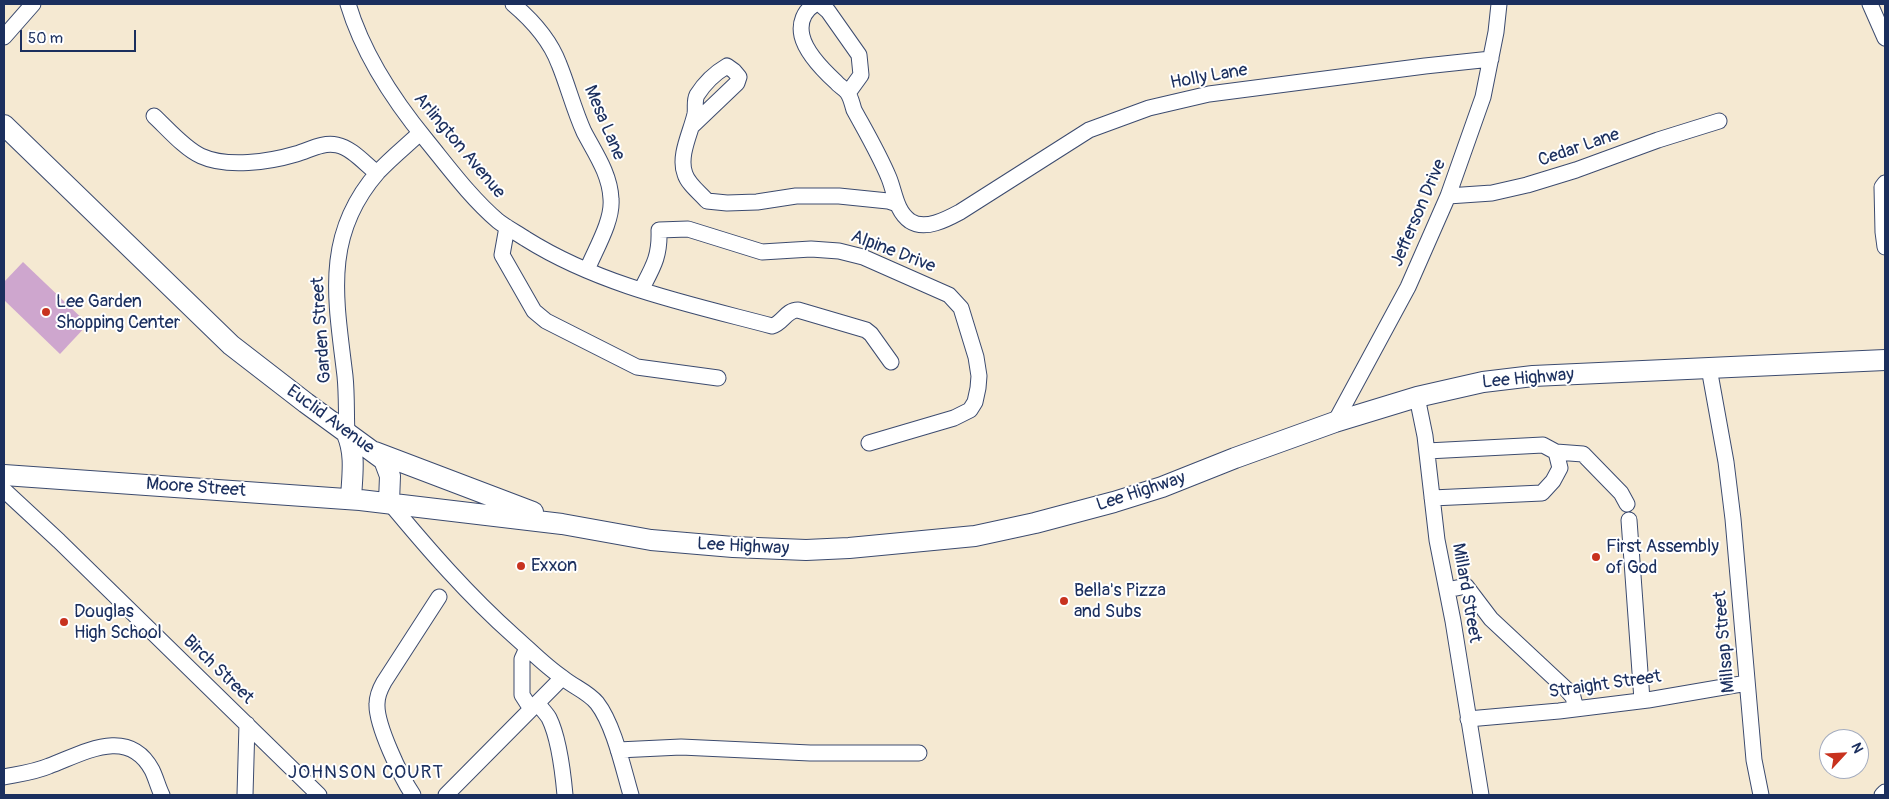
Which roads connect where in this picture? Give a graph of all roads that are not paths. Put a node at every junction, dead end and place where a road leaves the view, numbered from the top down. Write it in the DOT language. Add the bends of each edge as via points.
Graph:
graph roads {
  1 [pos="33,4"];
  2 [pos="348,4"];
  3 [pos="513,4"];
  4 [pos="815,4"];
  5 [pos="820,4"];
  6 [pos="1499,4"];
  7 [pos="1870,4"];
  8 [pos="4,37"];
  9 [pos="1885,38"];
  10 [pos="1491,59"];
  11 [pos="848,93"];
  12 [pos="154,116"];
  13 [pos="1720,121"];
  14 [pos="692,125"];
  15 [pos="4,126"];
  16 [pos="420,133"];
  17 [pos="377,174"];
  18 [pos="1885,182"];
  19 [pos="1448,196"];
  20 [pos="897,204"];
  21 [pos="507,227"];
  22 [pos="1885,247"];
  23 [pos="587,270"];
  24 [pos="641,290"];
  25 [pos="1885,360"];
  26 [pos="891,362"];
  27 [pos="1709,368"];
  28 [pos="718,378"];
  29 [pos="1417,397"];
  30 [pos="1335,422"];
  31 [pos="347,434"];
  32 [pos="869,443"];
  33 [pos="374,451"];
  34 [pos="1427,451"];
  35 [pos="1556,452"];
  36 [pos="4,475"];
  37 [pos="4,490"];
  38 [pos="1432,498"];
  39 [pos="351,499"];
  40 [pos="388,502"];
  41 [pos="1627,504"];
  42 [pos="1629,520"];
  43 [pos="562,524"];
  44 [pos="1447,590"];
  45 [pos="439,597"];
  46 [pos="527,648"];
  47 [pos="562,678"];
  48 [pos="1747,683"];
  49 [pos="1642,700"];
  50 [pos="534,706"];
  51 [pos="1576,709"];
  52 [pos="1468,719"];
  53 [pos="247,724"];
  54 [pos="618,750"];
  55 [pos="919,753"];
  56 [pos="4,777"];
  57 [pos="461,780"];
  58 [pos="1885,792"];
  59 [pos="162,795"];
  60 [pos="245,795"];
  61 [pos="319,795"];
  62 [pos="413,795"];
  63 [pos="446,795"];
  64 [pos="466,795"];
  65 [pos="565,795"];
  66 [pos="631,795"];
  67 [pos="1481,795"];
  68 [pos="1761,795"];
  69 [pos="1882,795"];
  1 -- 8 [label="street"];
  2 -- 16 [label="street, Arlington Avenue" via="378,70"];
  3 -- 23 [label="street, Mesa Lane" via="532,22 553,50 584,131 610,185 610,215"];
  4 -- 11 [label="street" via="801,20 802,36 809,51"];
  5 -- 11 [label="street" via="859,55 861,75"];
  6 -- 10 [label="street, Jefferson Drive"];
  7 -- 9 [label="street"];
  10 -- 19 [label="street, Jefferson Drive" via="1483,97"];
  10 -- 20 [label="street, Holly Lane" via="1208,94 1149,108 1089,130 947,219 916,224"];
  11 -- 20 [label="street" via="886,171"];
  12 -- 17 [label="street" via="202,156 245,163 273,160 326,144 337,145 348,149"];
  13 -- 19 [label="street, Cedar Lane" via="1527,185 1492,193"];
  14 -- 20 [label="street" via="683,164 685,175 707,200 727,203 796,196 839,196"];
  15 -- 31 [label="main road, Euclid Avenue" via="231,345"];
  16 -- 17 [label="street, Garden Street"];
  16 -- 21 [label="street, Arlington Avenue" via="473,197"];
  17 -- 31 [label="street, Garden Street" via="349,218 336,274"];
  18 -- 22 [label="street" via="1882,187"];
  19 -- 30 [label="street, Jefferson Drive" via="1408,286"];
  21 -- 23 [label="street, Arlington Avenue" via="539,248"];
  21 -- 28 [label="street" via="502,255 534,311 546,321 638,367"];
  23 -- 24 [label="street, Arlington Avenue"];
  24 -- 26 [label="street, Arlington Avenue" via="772,326 798,310 866,330"];
  24 -- 32 [label="street, Alpine Drive" via="657,260 659,230 682,228 762,252 839,251 872,261 949,295 961,308 976,357 975,402 965,414"];
  25 -- 27 [label="main road, Lee Highway"];
  27 -- 29 [label="main road, Lee Highway" via="1533,376 1483,382"];
  27 -- 48 [label="street, Millsap Street" via="1733,519"];
  29 -- 30 [label="main road, Lee Highway"];
  29 -- 34 [label="street, Millard Street"];
  30 -- 43 [label="main road, Lee Highway" via="1162,487 1033,524 975,536 806,550 733,548 651,540"];
  31 -- 33 [label="main road, Euclid Avenue"];
  31 -- 39 [label="main road" via="354,455"];
  33 -- 40 [label="main road, Euclid Avenue" via="384,460 390,476"];
  33 -- 43 [label="main road"];
  34 -- 35 [label="street" via="1543,444"];
  34 -- 38 [label="street, Millard Street"];
  35 -- 38 [label="street" via="1560,468 1542,493"];
  35 -- 41 [label="street" via="1583,454"];
  36 -- 39 [label="main road, Moore Street"];
  37 -- 53 [label="street, Birch Street"];
  38 -- 44 [label="street, Millard Street"];
  39 -- 40 [label="main road, Moore Street"];
  40 -- 43 [label="main road, Lee Highway"];
  40 -- 46 [label="street" via="449,574"];
  42 -- 49 [label="street"];
  44 -- 51 [label="street" via="1466,586 1491,619 1566,689 1573,697"];
  44 -- 52 [label="street, Millard Street"];
  45 -- 62 [label="street" via="384,682 376,704 382,729"];
  46 -- 47 [label="street"];
  46 -- 50 [label="street" via="522,660 522,695"];
  47 -- 50 [label="street"];
  47 -- 54 [label="street" via="596,702"];
  48 -- 49 [label="street, Straight Street"];
  48 -- 68 [label="street, Millsap Street" via="1754,760"];
  49 -- 51 [label="street, Straight Street"];
  50 -- 57 [label="street"];
  50 -- 65 [label="street" via="549,717 553,728"];
  51 -- 52 [label="street, Straight Street"];
  52 -- 67 [label="street, Millard Street"];
  53 -- 60 [label="street"];
  53 -- 61 [label="street, Birch Street"];
  54 -- 55 [label="street" via="681,747 810,753"];
  54 -- 66 [label="street"];
  56 -- 59 [label="street" via="47,767 99,746 114,745 127,748 144,759"];
  57 -- 63 [label="street"];
  57 -- 64 [label="street"];
  58 -- 69 [label="street"];
}
